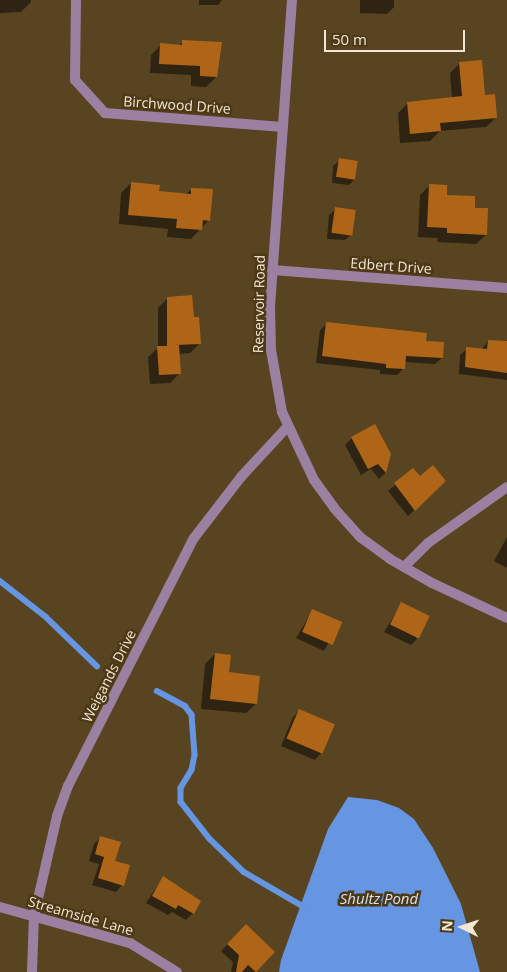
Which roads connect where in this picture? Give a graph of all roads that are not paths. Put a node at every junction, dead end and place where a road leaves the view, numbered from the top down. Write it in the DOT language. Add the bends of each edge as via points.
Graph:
graph roads {
  1 [pos="76,0"];
  2 [pos="292,0"];
  3 [pos="282,127"];
  4 [pos="272,270"];
  5 [pos="507,288"];
  6 [pos="288,426"];
  7 [pos="507,487"];
  8 [pos="404,567"];
  9 [pos="507,618"];
  10 [pos="0,908"];
  11 [pos="34,916"];
  12 [pos="32,972"];
  13 [pos="177,972"];
  1 -- 3 [label="street, Birchwood Drive" via="75,80 106,113"];
  2 -- 3 [label="street, Reservoir Road"];
  3 -- 4 [label="street, Reservoir Road"];
  4 -- 5 [label="street, Edbert Drive"];
  4 -- 6 [label="street, Reservoir Road" via="271,350 276,390"];
  6 -- 8 [label="street, Reservoir Road" via="314,480 345,522"];
  6 -- 11 [label="street, Weigands Drive" via="208,518 178,567 68,786 57,816"];
  7 -- 8 [label="street" via="428,544"];
  8 -- 9 [label="street, Reservoir Road"];
  10 -- 11 [label="street, Streamside Lane"];
  11 -- 12 [label="street, Weigands Drive"];
  11 -- 13 [label="street, Streamside Lane" via="130,943"];
}
